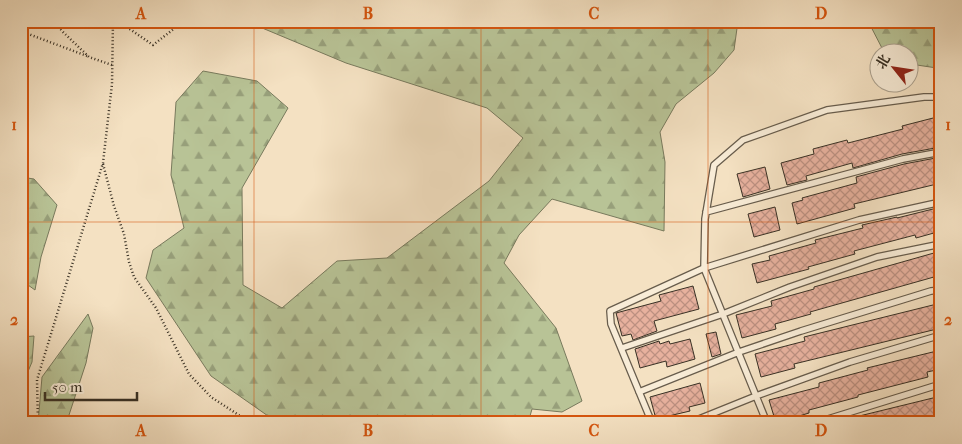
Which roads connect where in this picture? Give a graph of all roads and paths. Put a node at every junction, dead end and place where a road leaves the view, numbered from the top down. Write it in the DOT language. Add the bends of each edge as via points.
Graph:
graph roads {
  1 [pos="54,21"];
  2 [pos="113,21"];
  3 [pos="118,21"];
  4 [pos="184,21"];
  5 [pos="21,30"];
  6 [pos="89,57"];
  7 [pos="112,65"];
  8 [pos="941,97"];
  9 [pos="941,152"];
  10 [pos="103,163"];
  11 [pos="941,202"];
  12 [pos="706,212"];
  13 [pos="941,244"];
  14 [pos="704,268"];
  15 [pos="941,290"];
  16 [pos="723,314"];
  17 [pos="941,335"];
  18 [pos="622,348"];
  19 [pos="738,352"];
  20 [pos="941,384"];
  21 [pos="639,392"];
  22 [pos="756,396"];
  23 [pos="38,423"];
  24 [pos="137,423"];
  25 [pos="145,423"];
  26 [pos="252,423"];
  27 [pos="652,423"];
  28 [pos="690,423"];
  29 [pos="767,423"];
  30 [pos="814,423"];
  1 -- 6 [label="path"];
  2 -- 7 [label="path"];
  3 -- 4 [label="path" via="153,45"];
  5 -- 6 [label="path"];
  6 -- 7 [label="path"];
  7 -- 10 [label="path"];
  8 -- 12 [label="lane" via="827,110 744,140 714,165"];
  9 -- 12 [label="lane" via="903,159"];
  10 -- 23 [label="path" via="37,380"];
  10 -- 26 [label="path" via="134,277 156,308 189,374 211,397"];
  11 -- 14 [label="lane" via="859,220"];
  12 -- 14 [label="lane"];
  13 -- 16 [label="lane" via="877,257"];
  14 -- 16 [label="lane"];
  14 -- 18 [label="lane" via="610,311 611,324"];
  15 -- 19 [label="lane"];
  16 -- 18 [label="lane"];
  16 -- 19 [label="lane"];
  17 -- 22 [label="lane" via="850,362"];
  18 -- 21 [label="lane"];
  19 -- 21 [label="lane"];
  19 -- 22 [label="lane"];
  20 -- 30 [label="lane"];
  21 -- 27 [label="lane"];
  22 -- 28 [label="lane"];
  22 -- 29 [label="lane"];
  24 -- 25 [label="lane"];
}
